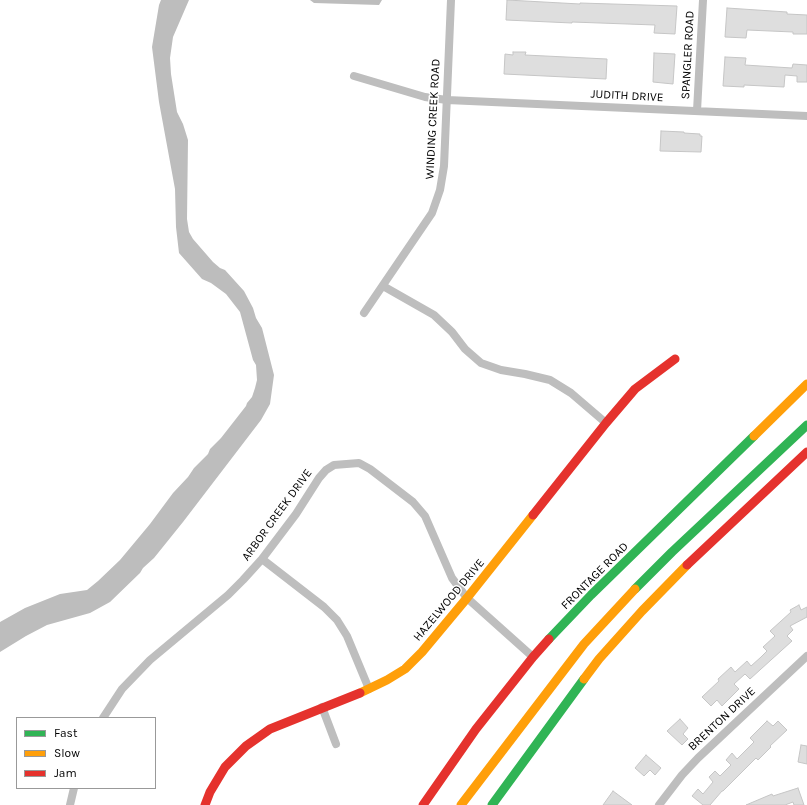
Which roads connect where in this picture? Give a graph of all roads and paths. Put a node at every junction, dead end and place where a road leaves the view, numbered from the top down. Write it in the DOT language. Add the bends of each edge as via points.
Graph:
graph roads {
  1 [pos="451,0"];
  2 [pos="703,0"];
  3 [pos="354,76"];
  4 [pos="447,100"];
  5 [pos="697,111"];
  6 [pos="807,116"];
  7 [pos="383,286"];
  8 [pos="364,313"];
  9 [pos="675,359"];
  10 [pos="807,384"];
  11 [pos="606,423"];
  12 [pos="807,425"];
  13 [pos="807,452"];
  14 [pos="262,559"];
  15 [pos="467,598"];
  16 [pos="807,656"];
  17 [pos="533,657"];
  18 [pos="369,689"];
  19 [pos="322,707"];
  20 [pos="104,717"];
  21 [pos="336,744"];
  22 [pos="74,789"];
  23 [pos="70,805"];
  24 [pos="205,805"];
  25 [pos="422,805"];
  26 [pos="461,805"];
  27 [pos="492,805"];
  28 [pos="659,805"];
  1 -- 4 [label="street, WINDING CREEK ROAD"];
  2 -- 5 [label="street, SPANGLER ROAD"];
  3 -- 4 [label="street, JUDITH DRIVE" via="425,97"];
  4 -- 5 [label="street, JUDITH DRIVE"];
  4 -- 7 [label="street, WINDING CREEK ROAD" via="444,166 432,214"];
  5 -- 6 [label="street, JUDITH DRIVE"];
  7 -- 8 [label="street, WINDING CREEK ROAD"];
  7 -- 11 [label="street" via="434,315 481,363 501,370 550,380 572,393"];
  9 -- 11 [label="main road, HAZELWOOD DRIVE" via="635,389"];
  10 -- 17 [label="main road, FRONTAGE ROAD" via="591,595"];
  11 -- 15 [label="main road, HAZELWOOD DRIVE"];
  12 -- 26 [label="main road" via="672,552 584,644"];
  13 -- 27 [label="main road" via="686,566 608,648"];
  14 -- 15 [label="street, ARBOR CREEK DRIVE" via="326,470 334,465 358,463 370,469 413,502 425,516 452,578"];
  14 -- 18 [label="street" via="337,620 347,636"];
  14 -- 20 [label="street, ARBOR CREEK DRIVE" via="228,595 150,660 122,690"];
  15 -- 17 [label="street, ARBOR CREEK DRIVE"];
  15 -- 18 [label="main road, HAZELWOOD DRIVE" via="422,652 405,668"];
  16 -- 28 [label="street, BRENTON DRIVE" via="698,758"];
  17 -- 25 [label="main road, FRONTAGE ROAD" via="476,729"];
  18 -- 19 [label="main road, HAZELWOOD DRIVE"];
  19 -- 21 [label="street"];
  19 -- 24 [label="main road, HAZELWOOD DRIVE" via="270,729 246,746 225,767"];
  22 -- 23 [label="street"];
}
